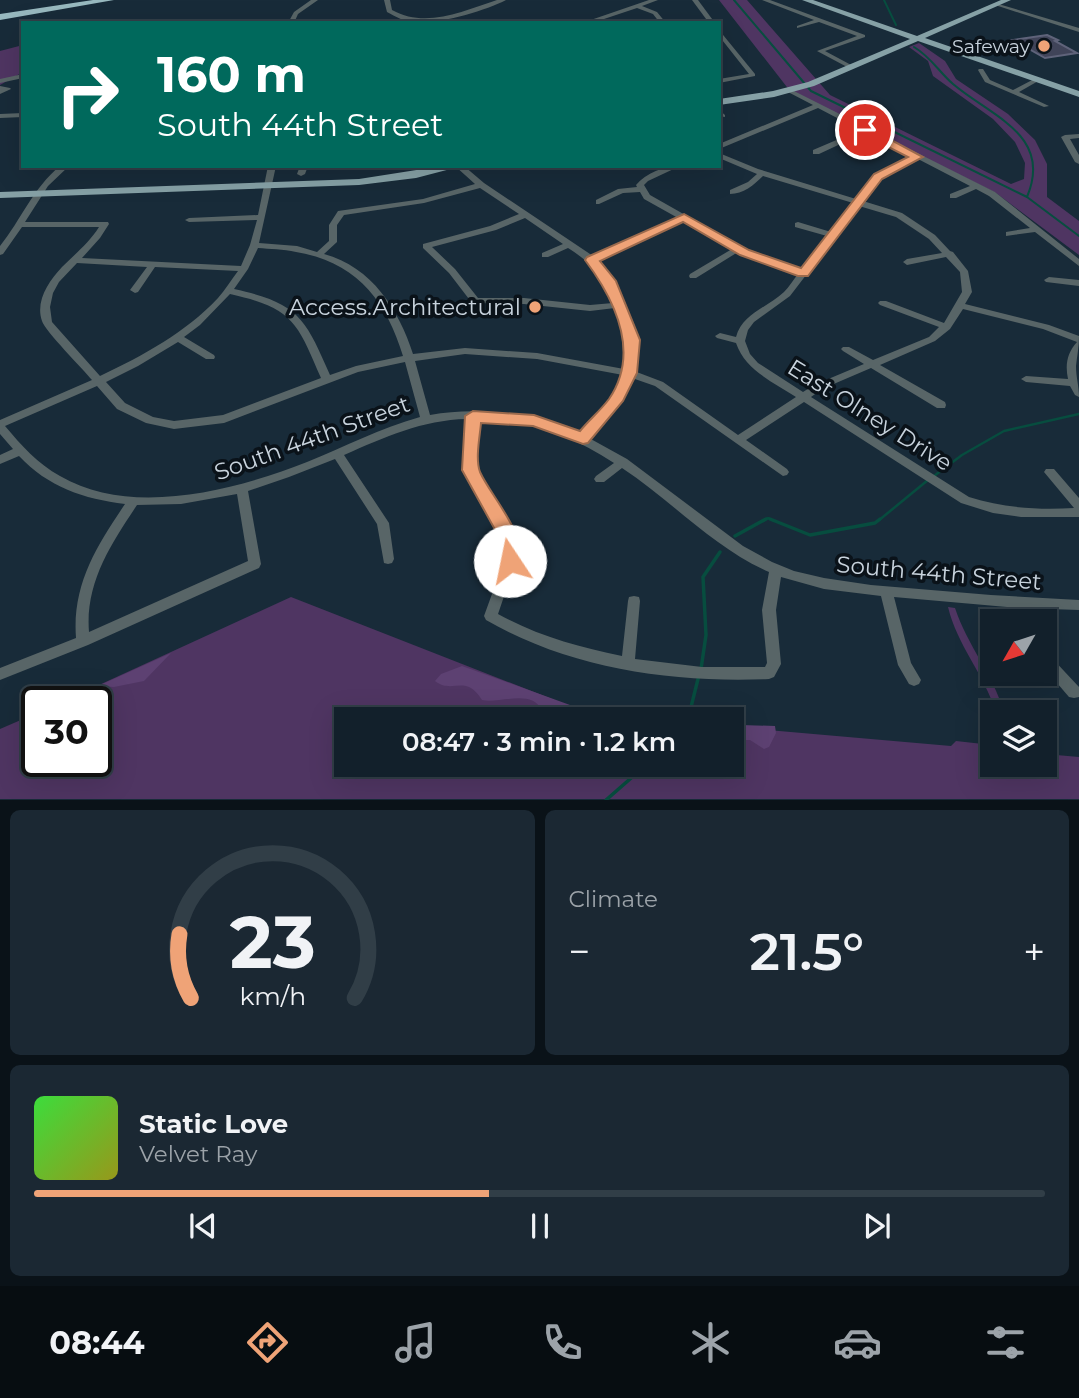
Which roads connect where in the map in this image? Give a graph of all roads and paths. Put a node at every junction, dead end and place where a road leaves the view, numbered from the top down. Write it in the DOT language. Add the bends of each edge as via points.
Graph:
graph roads {
  1 [pos="70,0"];
  2 [pos="110,0"];
  3 [pos="315,0"];
  4 [pos="387,0"];
  5 [pos="503,0"];
  6 [pos="655,0"];
  7 [pos="695,0"];
  8 [pos="765,0"];
  9 [pos="806,0"];
  10 [pos="1007,0"];
  11 [pos="820,2"];
  12 [pos="997,4"];
  13 [pos="637,6"];
  14 [pos="0,11"];
  15 [pos="0,17"];
  16 [pos="819,20"];
  17 [pos="292,21"];
  18 [pos="591,21"];
  19 [pos="661,21"];
  20 [pos="711,21"];
  21 [pos="799,27"];
  22 [pos="1079,30"];
  23 [pos="721,35"];
  24 [pos="920,38"];
  25 [pos="851,67"];
  26 [pos="981,70"];
  27 [pos="21,77"];
  28 [pos="1038,79"];
  29 [pos="721,81"];
  30 [pos="0,87"];
  31 [pos="795,89"];
  32 [pos="1014,92"];
  33 [pos="1079,94"];
  34 [pos="721,106"];
  35 [pos="817,106"];
  36 [pos="1046,106"];
  37 [pos="0,116"];
  38 [pos="21,116"];
  39 [pos="865,130"];
  40 [pos="1079,136"];
  41 [pos="721,146"];
  42 [pos="816,152"];
  43 [pos="721,156"];
  44 [pos="917,157"];
  45 [pos="1079,162"];
  46 [pos="63,168"];
  47 [pos="272,168"];
  48 [pos="447,168"];
  49 [pos="460,168"];
  50 [pos="672,168"];
  51 [pos="762,173"];
  52 [pos="481,185"];
  53 [pos="267,186"];
  54 [pos="976,186"];
  55 [pos="642,189"];
  56 [pos="733,192"];
  57 [pos="0,195"];
  58 [pos="38,196"];
  59 [pos="953,196"];
  60 [pos="0,201"];
  61 [pos="858,201"];
  62 [pos="599,202"];
  63 [pos="525,215"];
  64 [pos="260,217"];
  65 [pos="684,218"];
  66 [pos="189,220"];
  67 [pos="20,225"];
  68 [pos="798,225"];
  69 [pos="1038,229"];
  70 [pos="1009,234"];
  71 [pos="832,235"];
  72 [pos="570,244"];
  73 [pos="254,245"];
  74 [pos="738,249"];
  75 [pos="0,252"];
  76 [pos="321,252"];
  77 [pos="950,254"];
  78 [pos="545,255"];
  79 [pos="74,260"];
  80 [pos="592,260"];
  81 [pos="907,261"];
  82 [pos="1079,263"];
  83 [pos="153,264"];
  84 [pos="244,269"];
  85 [pos="803,273"];
  86 [pos="693,276"];
  87 [pos="1049,280"];
  88 [pos="1079,283"];
  89 [pos="135,290"];
  90 [pos="228,291"];
  91 [pos="883,303"];
  92 [pos="619,305"];
  93 [pos="961,306"];
  94 [pos="947,327"];
  95 [pos="720,336"];
  96 [pos="176,337"];
  97 [pos="740,341"];
  98 [pos="1079,342"];
  99 [pos="846,349"];
  100 [pos="210,357"];
  101 [pos="410,358"];
  102 [pos="872,364"];
  103 [pos="629,373"];
  104 [pos="1026,379"];
  105 [pos="98,380"];
  106 [pos="327,380"];
  107 [pos="1072,383"];
  108 [pos="1079,393"];
  109 [pos="802,397"];
  110 [pos="941,404"];
  111 [pos="473,416"];
  112 [pos="426,419"];
  113 [pos="0,425"];
  114 [pos="583,438"];
  115 [pos="738,440"];
  116 [pos="19,451"];
  117 [pos="337,453"];
  118 [pos="0,460"];
  119 [pos="623,462"];
  120 [pos="783,472"];
  121 [pos="1050,472"];
  122 [pos="600,478"];
  123 [pos="242,489"];
  124 [pos="133,501"];
  125 [pos="1079,506"];
  126 [pos="1079,512"];
  127 [pos="388,559"];
  128 [pos="776,570"];
  129 [pos="886,591"];
  130 [pos="634,601"];
  131 [pos="1012,603"];
  132 [pos="1079,605"];
  133 [pos="1014,609"];
  134 [pos="83,641"];
  135 [pos="628,662"];
  136 [pos="1057,673"];
  137 [pos="0,674"];
  138 [pos="914,680"];
  139 [pos="1074,692"];
  1 -- 14 [label="highway"];
  2 -- 15 [label="highway"];
  3 -- 17 [label="street"];
  4 -- 5 [label="street" via="394,15 422,20"];
  6 -- 13 [label="street"];
  7 -- 20 [label="street"];
  8 -- 16 [label="street"];
  9 -- 11 [label="main road"];
  10 -- 12 [label="main road"];
  11 -- 24 [label="main road"];
  12 -- 22 [label="street"];
  12 -- 24 [label="main road"];
  13 -- 18 [label="street"];
  13 -- 19 [label="street"];
  16 -- 21 [label="street"];
  16 -- 25 [label="street" via="863,36 820,51"];
  23 -- 29 [label="street" via="753,75"];
  24 -- 25 [label="main road"];
  24 -- 28 [label="main road"];
  25 -- 31 [label="main road"];
  26 -- 32 [label="street" via="987,81"];
  27 -- 30 [label="street"];
  28 -- 32 [label="street"];
  28 -- 33 [label="main road"];
  31 -- 34 [label="main road"];
  31 -- 35 [label="street"];
  32 -- 36 [label="street"];
  35 -- 39 [label="street"];
  35 -- 41 [label="street"];
  37 -- 38 [label="street"];
  39 -- 42 [label="street"];
  39 -- 44 [label="street"];
  40 -- 45 [label="street" via="1065,137"];
  43 -- 51 [label="street"];
  44 -- 54 [label="street"];
  44 -- 61 [label="street" via="884,172"];
  46 -- 58 [label="street"];
  47 -- 53 [label="street"];
  48 -- 53 [label="main road" via="378,181"];
  49 -- 52 [label="street"];
  50 -- 55 [label="street" via="646,180"];
  51 -- 56 [label="street"];
  51 -- 61 [label="street"];
  52 -- 63 [label="street"];
  52 -- 76 [label="street" via="424,201 341,213 333,225 333,242"];
  53 -- 58 [label="main road"];
  53 -- 64 [label="street"];
  54 -- 59 [label="street"];
  54 -- 69 [label="street"];
  55 -- 62 [label="street" via="621,191"];
  55 -- 65 [label="street" via="647,197"];
  57 -- 58 [label="main road"];
  58 -- 60 [label="main road"];
  58 -- 67 [label="street"];
  61 -- 71 [label="street"];
  61 -- 77 [label="street" via="919,226"];
  63 -- 72 [label="street"];
  63 -- 92 [label="street" via="426,246 475,301 590,308"];
  64 -- 66 [label="street"];
  64 -- 73 [label="street"];
  65 -- 74 [label="street"];
  65 -- 80 [label="street"];
  67 -- 75 [label="street"];
  67 -- 79 [label="street" via="105,224"];
  68 -- 71 [label="street"];
  69 -- 70 [label="street"];
  69 -- 82 [label="street"];
  71 -- 85 [label="street"];
  72 -- 78 [label="street"];
  72 -- 80 [label="street"];
  73 -- 76 [label="street"];
  73 -- 84 [label="street"];
  74 -- 85 [label="street"];
  74 -- 86 [label="street"];
  76 -- 101 [label="street" via="368,281 397,321"];
  77 -- 81 [label="street"];
  77 -- 93 [label="street" via="964,271 967,284"];
  79 -- 83 [label="street"];
  79 -- 105 [label="street" via="47,295 44,315"];
  80 -- 92 [label="street" via="609,281"];
  83 -- 84 [label="street"];
  83 -- 89 [label="street"];
  84 -- 90 [label="street"];
  85 -- 97 [label="street" via="787,294 751,320"];
  87 -- 88 [label="street"];
  90 -- 96 [label="street" via="204,317"];
  90 -- 106 [label="street" via="258,296 286,308 304,326"];
  91 -- 94 [label="street"];
  92 -- 103 [label="street" via="633,340"];
  93 -- 94 [label="street"];
  93 -- 98 [label="street" via="1046,327"];
  94 -- 102 [label="street" via="932,339"];
  95 -- 97 [label="street"];
  96 -- 100 [label="street"];
  96 -- 105 [label="street"];
  97 -- 109 [label="street, East Olney Drive" via="754,365"];
  98 -- 107 [label="street" via="1072,359"];
  99 -- 102 [label="street"];
  101 -- 103 [label="street" via="465,351 537,356"];
  101 -- 106 [label="street"];
  101 -- 112 [label="street"];
  102 -- 109 [label="street"];
  102 -- 110 [label="street"];
  103 -- 114 [label="street" via="615,401"];
  103 -- 115 [label="street" via="659,384"];
  104 -- 107 [label="street"];
  105 -- 106 [label="street" via="121,406 149,420 174,425 224,419"];
  105 -- 113 [label="street"];
  107 -- 108 [label="street"];
  109 -- 115 [label="street"];
  109 -- 126 [label="street, East Olney Drive" via="965,500 991,510"];
  111 -- 112 [label="street, South 44th Street"];
  111 -- 114 [label="street, South 44th Street" via="534,421"];
  111 -- 135 [label="street" via="470,470 507,535 510,561 491,617 579,654"];
  112 -- 117 [label="street, South 44th Street"];
  113 -- 116 [label="street, South 44th Street"];
  114 -- 119 [label="street, South 44th Street"];
  115 -- 120 [label="street"];
  116 -- 118 [label="street"];
  116 -- 124 [label="street, South 44th Street" via="61,485"];
  117 -- 123 [label="street, South 44th Street"];
  117 -- 127 [label="street" via="383,523"];
  119 -- 122 [label="street"];
  119 -- 128 [label="street, South 44th Street" via="730,543"];
  121 -- 125 [label="street"];
  123 -- 124 [label="street, South 44th Street" via="176,502"];
  123 -- 134 [label="street" via="255,564"];
  124 -- 134 [label="street" via="83,591"];
  128 -- 129 [label="street, South 44th Street" via="834,587"];
  128 -- 135 [label="street" via="769,610 774,664 769,673 706,673"];
  129 -- 131 [label="street, South 44th Street"];
  129 -- 138 [label="street" via="905,665"];
  130 -- 135 [label="street"];
  131 -- 132 [label="street, South 44th Street"];
  131 -- 133 [label="street"];
  134 -- 137 [label="street"];
  136 -- 139 [label="street"];
}
